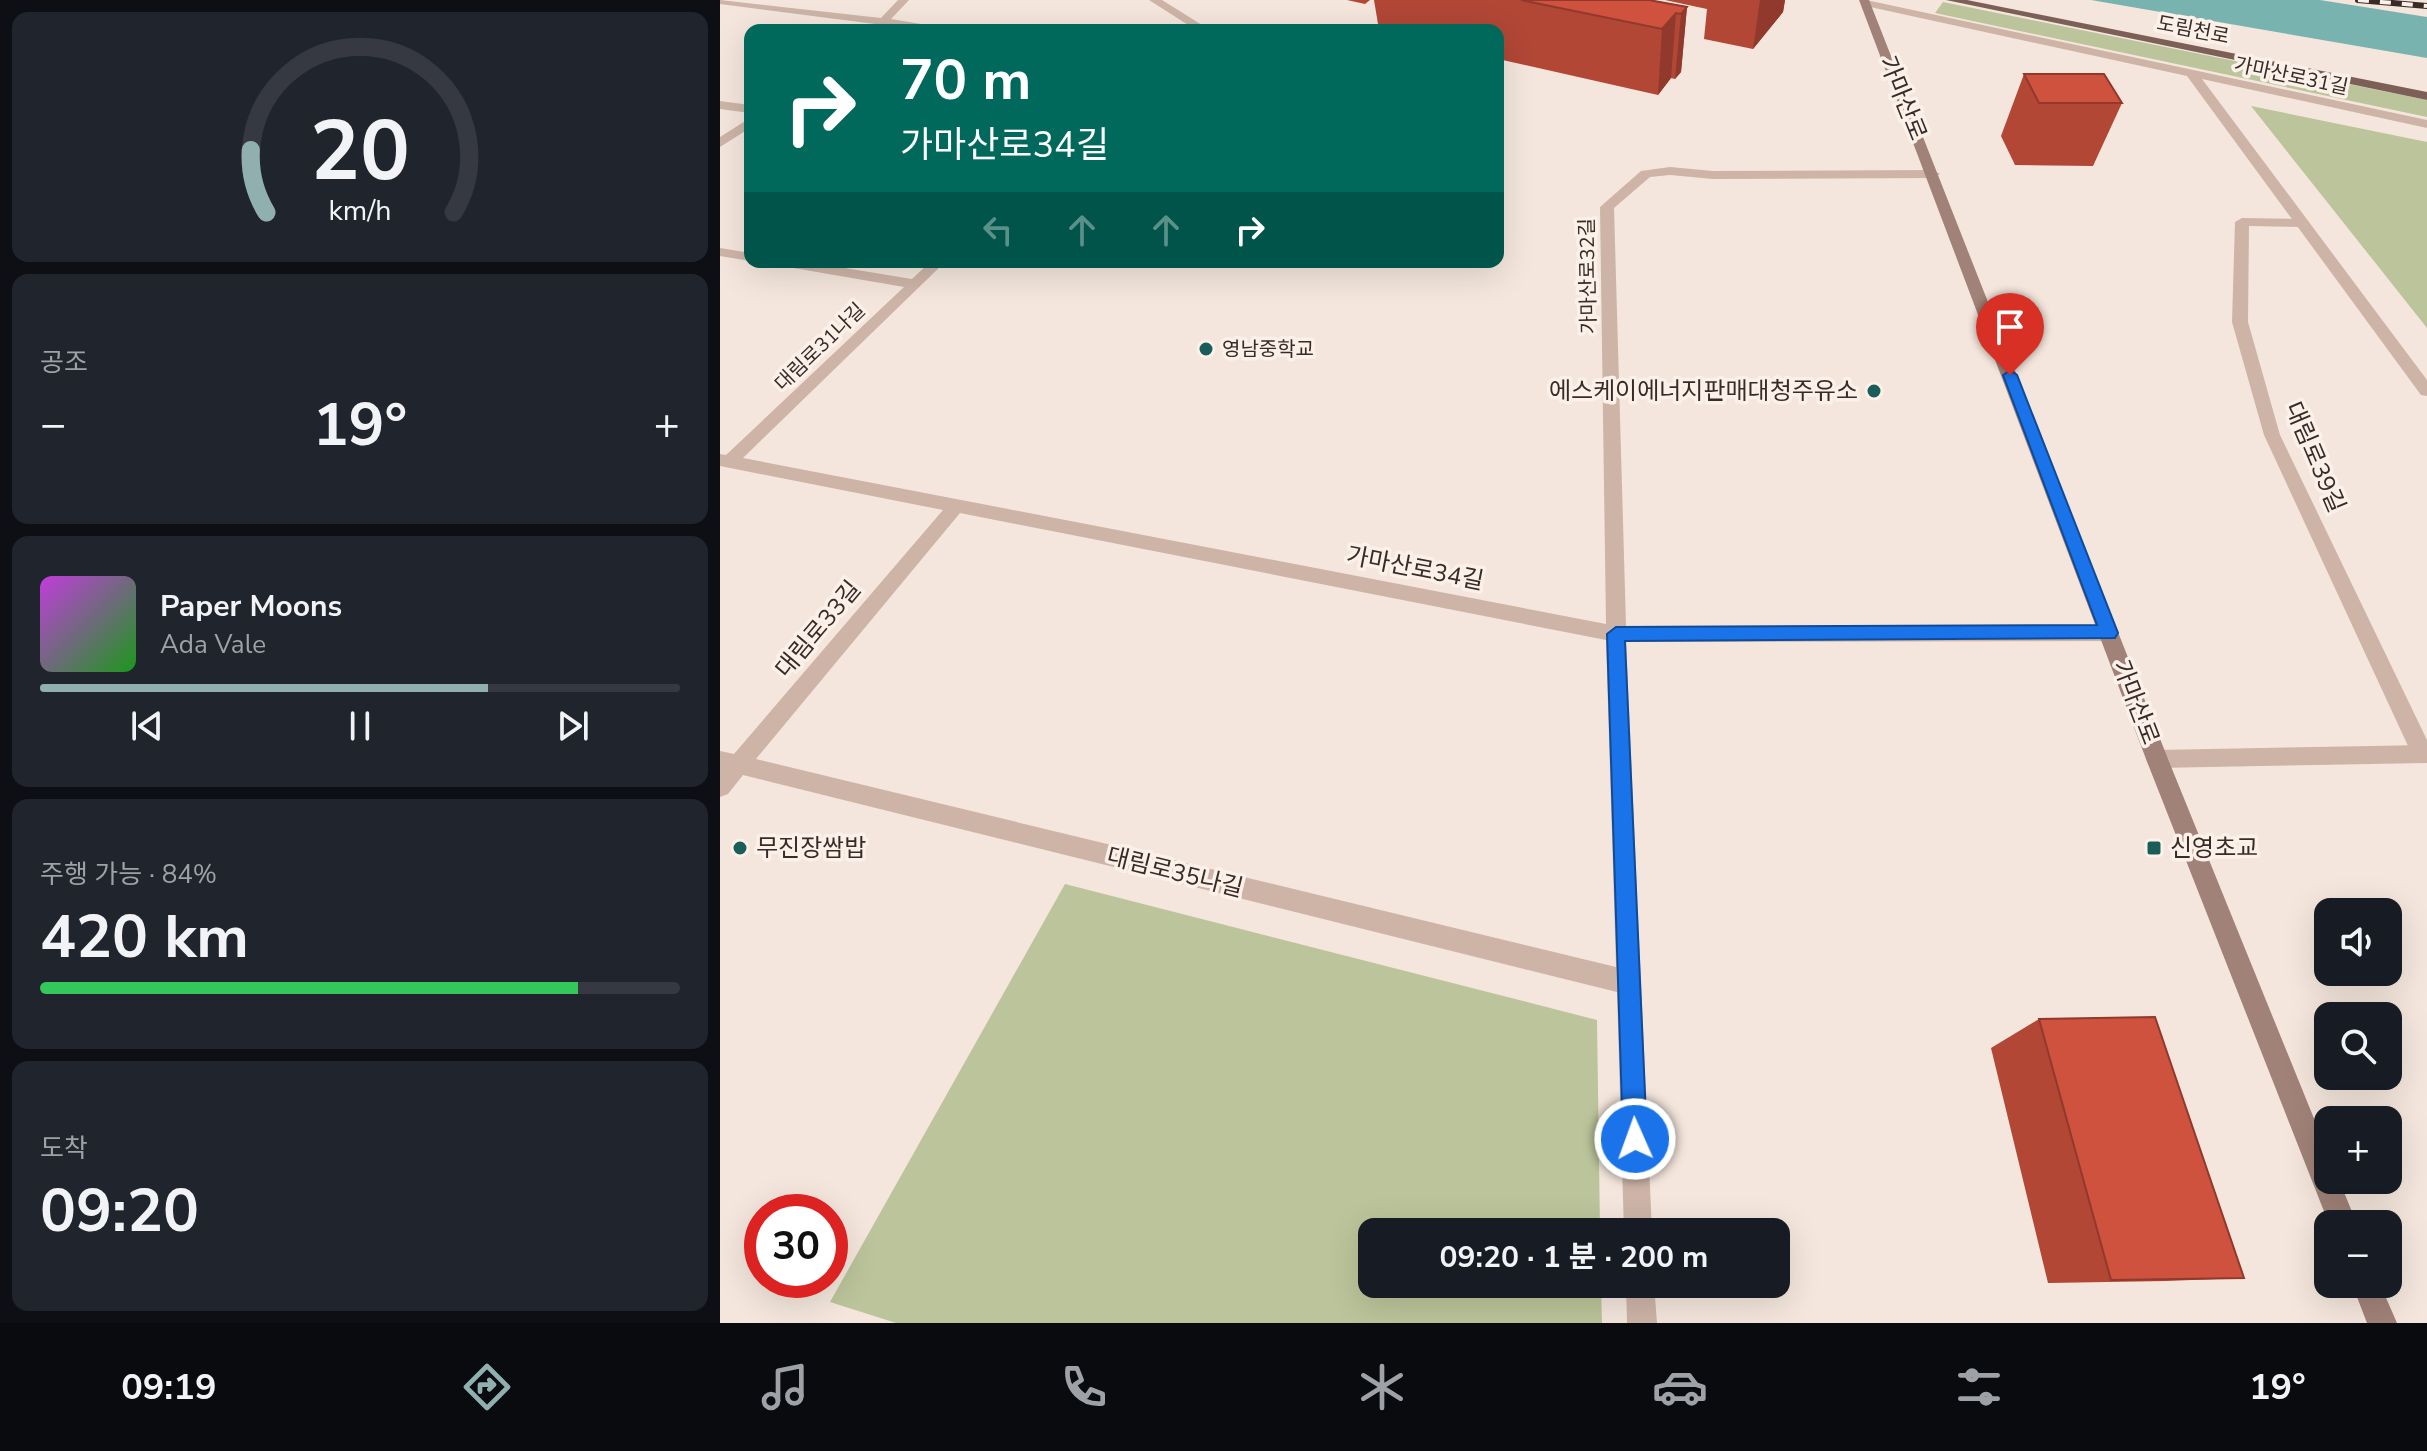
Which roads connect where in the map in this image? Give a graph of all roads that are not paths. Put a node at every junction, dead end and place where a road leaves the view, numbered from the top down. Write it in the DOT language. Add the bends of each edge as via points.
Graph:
graph roads {
  1 [pos="904,0"];
  2 [pos="1154,0"];
  3 [pos="1951,0"];
  4 [pos="720,1"];
  5 [pos="1864,2"];
  6 [pos="885,22"];
  7 [pos="882,24"];
  8 [pos="902,24"];
  9 [pos="1194,24"];
  10 [pos="2192,74"];
  11 [pos="2427,96"];
  12 [pos="720,105"];
  13 [pos="744,108"];
  14 [pos="2427,124"];
  15 [pos="744,126"];
  16 [pos="720,143"];
  17 [pos="1933,174"];
  18 [pos="2303,223"];
  19 [pos="720,252"];
  20 [pos="744,256"];
  21 [pos="818,268"];
  22 [pos="932,268"];
  23 [pos="915,284"];
  24 [pos="2427,391"];
  25 [pos="724,461"];
  26 [pos="957,505"];
  27 [pos="2109,633"];
  28 [pos="1616,634"];
  29 [pos="2425,754"];
  30 [pos="2157,759"];
  31 [pos="729,762"];
  32 [pos="720,787"];
  33 [pos="1630,983"];
  34 [pos="2337,1210"];
  35 [pos="1638,1218"];
  36 [pos="1641,1298"];
  37 [pos="2372,1298"];
  38 [pos="1642,1323"];
  39 [pos="2382,1323"];
  1 -- 6 [label="street"];
  2 -- 9 [label="street"];
  3 -- 11 [label="main road, 도림천로"];
  4 -- 6 [label="street"];
  5 -- 10 [label="street, 가마산로31길"];
  5 -- 17 [label="main road, 가마산로"];
  6 -- 7 [label="street"];
  6 -- 8 [label="street"];
  10 -- 14 [label="street, 가마산로31길"];
  10 -- 18 [label="street"];
  12 -- 13 [label="street"];
  15 -- 16 [label="street"];
  17 -- 27 [label="main road, 가마산로"];
  17 -- 28 [label="street, 가마산로32길" via="1670,171 1646,174 1607,207"];
  18 -- 24 [label="street"];
  18 -- 29 [label="street, 대림로39길" via="2242,222 2240,322 2272,435"];
  19 -- 20 [label="street"];
  21 -- 23 [label="street"];
  22 -- 23 [label="street, 대림로31나길"];
  23 -- 25 [label="street, 대림로31나길"];
  25 -- 26 [label="street, 가마산로34길"];
  26 -- 28 [label="street, 가마산로34길"];
  26 -- 31 [label="street, 대림로33길"];
  27 -- 28 [label="street, 가마산로34길"];
  27 -- 30 [label="main road, 가마산로"];
  28 -- 33 [label="street"];
  29 -- 30 [label="street, 대림로39길"];
  30 -- 34 [label="main road, 가마산로"];
  31 -- 32 [label="street, 대림로33길"];
  31 -- 33 [label="street, 대림로35나길"];
  33 -- 35 [label="street"];
  36 -- 38 [label="street"];
  37 -- 39 [label="main road"];
}
